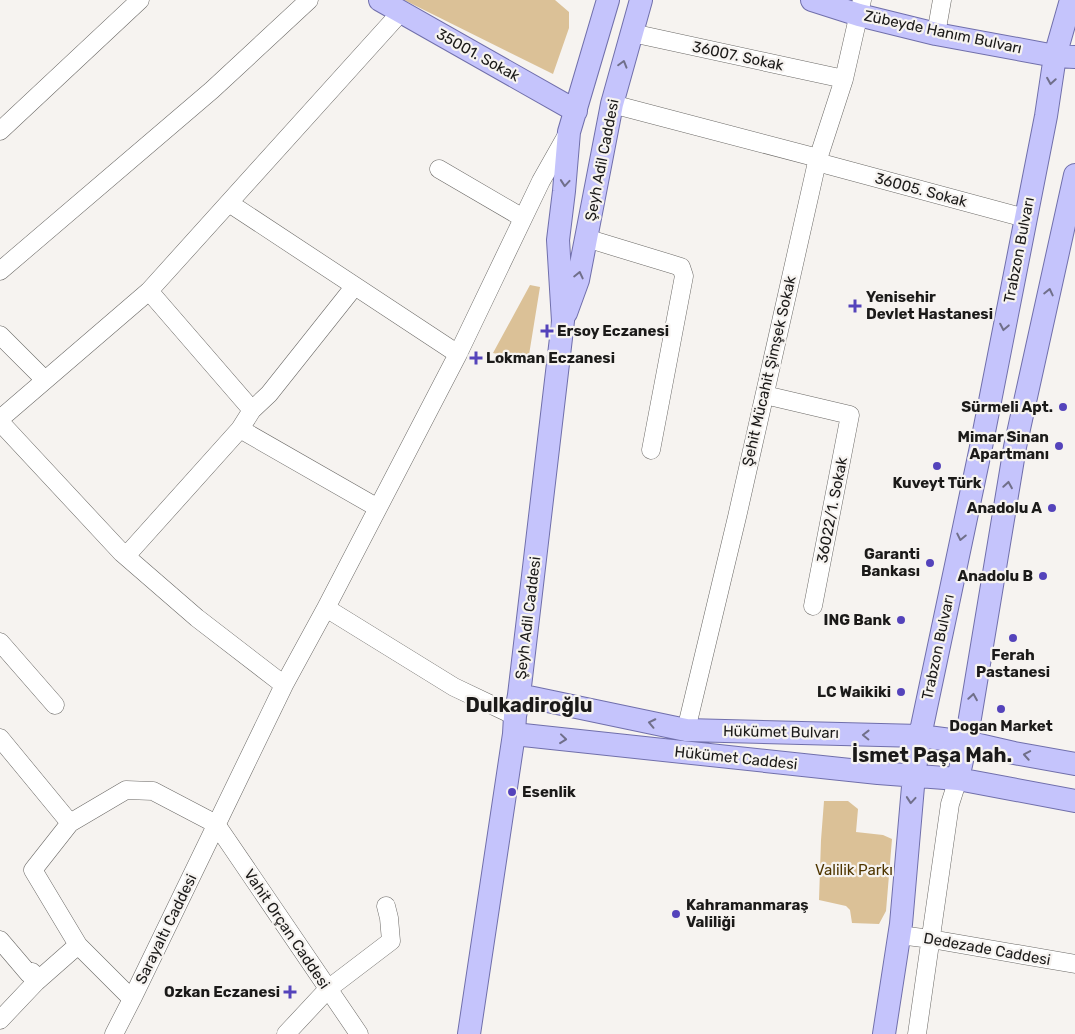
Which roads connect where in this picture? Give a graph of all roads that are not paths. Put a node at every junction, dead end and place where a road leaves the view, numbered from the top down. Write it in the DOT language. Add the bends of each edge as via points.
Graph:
graph roads {
  1 [pos="140,0"];
  2 [pos="309,0"];
  3 [pos="380,0"];
  4 [pos="608,0"];
  5 [pos="641,0"];
  6 [pos="812,0"];
  7 [pos="942,0"];
  8 [pos="1071,0"];
  9 [pos="861,7"];
  10 [pos="401,12"];
  11 [pos="632,33"];
  12 [pos="936,34"];
  13 [pos="1065,56"];
  14 [pos="844,79"];
  15 [pos="612,104"];
  16 [pos="576,111"];
  17 [pos="0,132"];
  18 [pos="569,132"];
  19 [pos="817,160"];
  20 [pos="439,169"];
  21 [pos="1075,175"];
  22 [pos="229,202"];
  23 [pos="523,218"];
  24 [pos="1025,218"];
  25 [pos="586,238"];
  26 [pos="0,271"];
  27 [pos="354,287"];
  28 [pos="149,291"];
  29 [pos="563,321"];
  30 [pos="0,335"];
  31 [pos="458,354"];
  32 [pos="45,380"];
  33 [pos="765,395"];
  34 [pos="252,410"];
  35 [pos="0,420"];
  36 [pos="240,429"];
  37 [pos="652,450"];
  38 [pos="378,508"];
  39 [pos="126,556"];
  40 [pos="813,606"];
  41 [pos="326,608"];
  42 [pos="0,642"];
  43 [pos="284,685"];
  44 [pos="55,705"];
  45 [pos="516,715"];
  46 [pos="686,730"];
  47 [pos="920,736"];
  48 [pos="0,738"];
  49 [pos="966,742"];
  50 [pos="1075,764"];
  51 [pos="914,775"];
  52 [pos="958,780"];
  53 [pos="1075,801"];
  54 [pos="70,823"];
  55 [pos="216,824"];
  56 [pos="386,906"];
  57 [pos="899,935"];
  58 [pos="930,939"];
  59 [pos="0,940"];
  60 [pos="78,945"];
  61 [pos="1075,964"];
  62 [pos="36,982"];
  63 [pos="328,989"];
  64 [pos="132,998"];
  65 [pos="0,1020"];
  66 [pos="114,1034"];
  67 [pos="286,1034"];
  68 [pos="359,1034"];
  69 [pos="469,1034"];
  70 [pos="884,1034"];
  71 [pos="917,1034"];
  1 -- 17 [label="street"];
  2 -- 26 [label="street" via="212,90"];
  3 -- 10 [label="main road, 35001. Sokak"];
  4 -- 16 [label="main road, Şeyh Adil Caddesi"];
  5 -- 11 [label="main road, Şeyh Adil Caddesi"];
  6 -- 9 [label="main road, Zübeyde Hanım Bulvarı"];
  7 -- 12 [label="street"];
  8 -- 13 [label="main road, Trabzon Bulvarı"];
  9 -- 12 [label="main road, Zübeyde Hanım Bulvarı"];
  9 -- 14 [label="street, Şehit Mücahit Şimşek Sokak"];
  10 -- 16 [label="main road, 35001. Sokak"];
  10 -- 22 [label="street"];
  11 -- 14 [label="street, 36007. Sokak"];
  15 -- 11 [label="main road, Şeyh Adil Caddesi, one-way"];
  12 -- 13 [label="main road, Zübeyde Hanım Bulvarı"];
  13 -- 24 [label="main road, Trabzon Bulvarı, one-way" via="1046,116"];
  14 -- 19 [label="street, Şehit Mücahit Şimşek Sokak"];
  15 -- 19 [label="street, 36005. Sokak"];
  15 -- 25 [label="main road, Şeyh Adil Caddesi"];
  16 -- 18 [label="main road, Şeyh Adil Caddesi"];
  18 -- 23 [label="street, Sarayaltı Caddesi"];
  18 -- 29 [label="main road, Şeyh Adil Caddesi, one-way" via="558,240"];
  19 -- 24 [label="street, 36005. Sokak"];
  19 -- 33 [label="street, Şehit Mücahit Şimşek Sokak"];
  20 -- 23 [label="street"];
  49 -- 21 [label="main road, one-way" via="1015,447"];
  22 -- 27 [label="street"];
  22 -- 28 [label="street"];
  23 -- 31 [label="street, Sarayaltı Caddesi"];
  24 -- 47 [label="main road, Trabzon Bulvarı, one-way"];
  29 -- 25 [label="main road, Şeyh Adil Caddesi, one-way" via="578,280"];
  25 -- 37 [label="street" via="681,267 684,276"];
  27 -- 31 [label="street"];
  27 -- 34 [label="street" via="269,394"];
  28 -- 32 [label="street"];
  28 -- 34 [label="street"];
  29 -- 45 [label="main road, Şeyh Adil Caddesi"];
  30 -- 32 [label="street"];
  31 -- 38 [label="street, Sarayaltı Caddesi"];
  32 -- 35 [label="street"];
  33 -- 40 [label="street, 36022/1. Sokak" via="850,415"];
  33 -- 46 [label="street, Şehit Mücahit Şimşek Sokak"];
  34 -- 36 [label="street"];
  35 -- 39 [label="street"];
  36 -- 38 [label="street"];
  36 -- 39 [label="street"];
  38 -- 41 [label="street, Sarayaltı Caddesi"];
  39 -- 43 [label="street" via="197,618"];
  41 -- 43 [label="street, Sarayaltı Caddesi"];
  41 -- 45 [label="street" via="454,687"];
  42 -- 44 [label="street"];
  43 -- 55 [label="street, Sarayaltı Caddesi"];
  46 -- 45 [label="main road, Hükümet Bulvarı, one-way"];
  45 -- 51 [label="main road, Hükümet Caddesi, one-way" via="848,770"];
  45 -- 69 [label="main road, Şeyh Adil Caddesi"];
  47 -- 46 [label="main road, Hükümet Bulvarı, one-way"];
  47 -- 49 [label="main road, Hükümet Bulvarı"];
  47 -- 51 [label="main road, Trabzon Bulvarı"];
  48 -- 54 [label="street"];
  50 -- 49 [label="main road, Hükümet Bulvarı, one-way"];
  49 -- 52 [label="main road"];
  51 -- 52 [label="main road, Hükümet Caddesi"];
  51 -- 57 [label="main road, Trabzon Bulvarı, one-way"];
  52 -- 53 [label="main road"];
  52 -- 58 [label="street" via="950,804"];
  54 -- 55 [label="street" via="126,790 153,791"];
  54 -- 60 [label="street" via="33,870"];
  55 -- 63 [label="street, Vahit Orçan Caddesi"];
  55 -- 64 [label="street, Sarayaltı Caddesi"];
  56 -- 63 [label="street" via="391,941"];
  57 -- 58 [label="street, Dedezade Caddesi"];
  57 -- 70 [label="main road, Trabzon Bulvarı"];
  58 -- 61 [label="street, Dedezade Caddesi"];
  58 -- 71 [label="street"];
  59 -- 62 [label="street" via="29,974 32,972 38,978"];
  60 -- 62 [label="street"];
  60 -- 64 [label="street"];
  62 -- 65 [label="street"];
  63 -- 67 [label="street"];
  63 -- 68 [label="street, Vahit Orçan Caddesi"];
  64 -- 66 [label="street, Sarayaltı Caddesi"];
}
